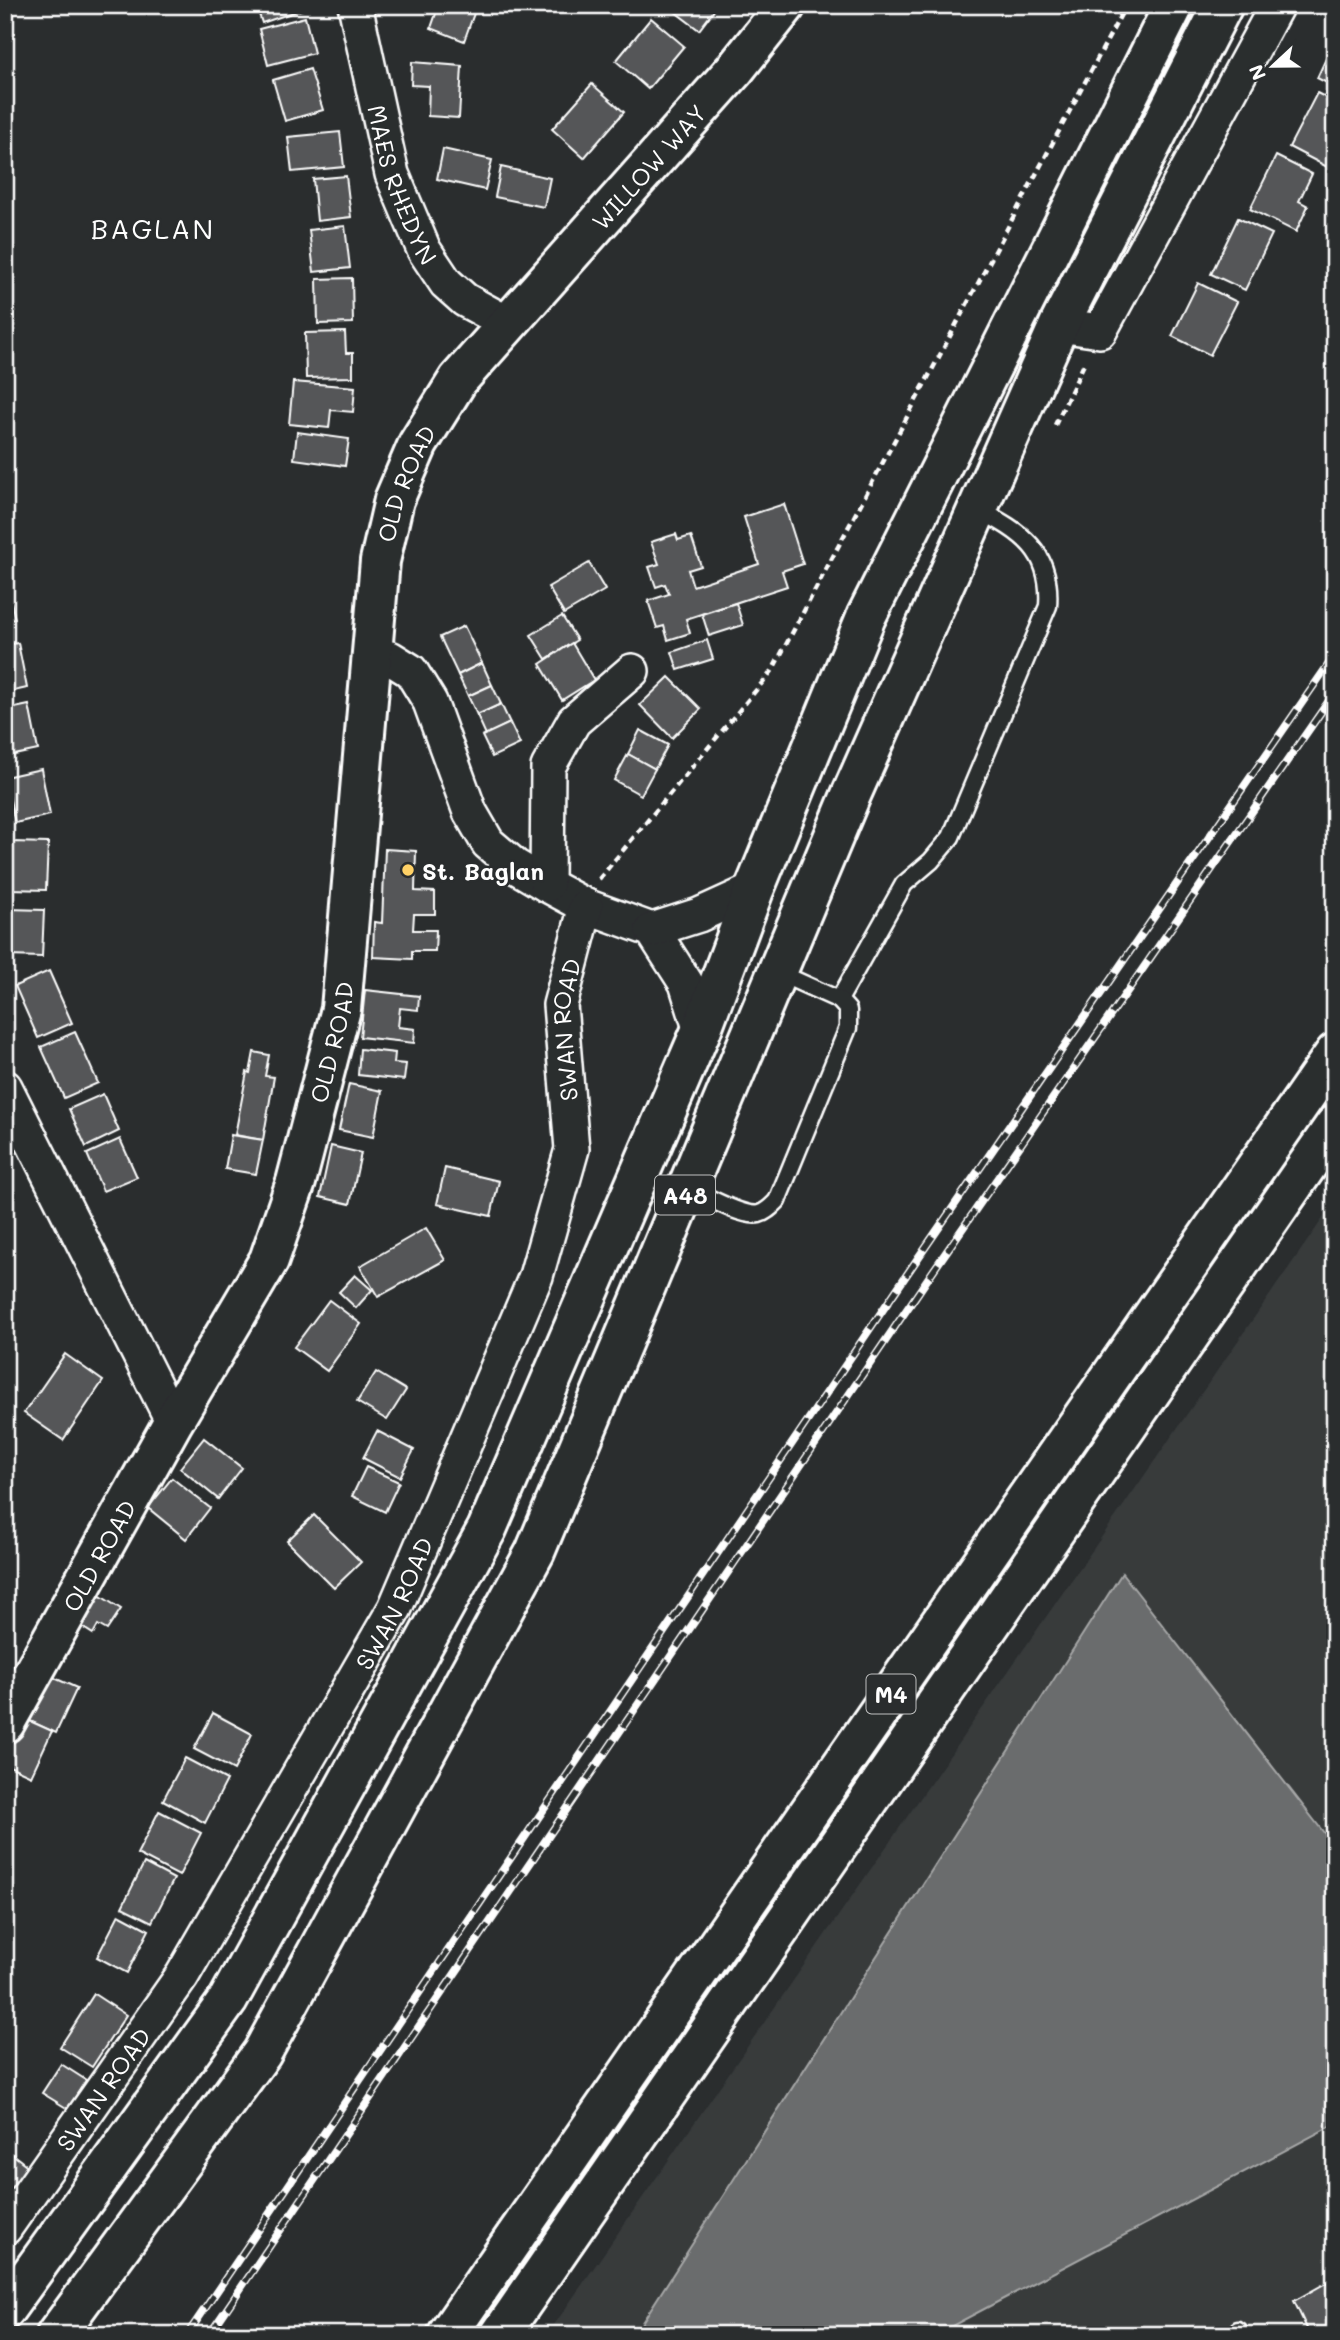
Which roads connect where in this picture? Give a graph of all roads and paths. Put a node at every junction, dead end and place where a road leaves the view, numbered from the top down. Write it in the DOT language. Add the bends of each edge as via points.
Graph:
graph roads {
  1 [pos="355,5"];
  2 [pos="786,5"];
  3 [pos="1126,5"];
  4 [pos="1174,5"];
  5 [pos="1223,5"];
  6 [pos="1277,5"];
  7 [pos="507,323"];
  8 [pos="1059,325"];
  9 [pos="978,509"];
  10 [pos="371,653"];
  11 [pos="632,671"];
  12 [pos="547,885"];
  13 [pos="754,890"];
  14 [pos="586,906"];
  15 [pos="652,930"];
  16 [pos="777,972"];
  17 [pos="839,1000"];
  18 [pos="701,1031"];
  19 [pos="1335,1053"];
  20 [pos="5,1087"];
  21 [pos="1335,1125"];
  22 [pos="688,1188"];
  23 [pos="173,1422"];
  24 [pos="5,1723"];
  25 [pos="5,2228"];
  26 [pos="5,2309"];
  27 [pos="56,2335"];
  28 [pos="447,2335"];
  29 [pos="500,2335"];
  1 -- 7 [label="street, MAES RHEDYN" via="392,174 424,250 455,292"];
  2 -- 7 [label="main road, WILLOW WAY" via="736,68"];
  3 -- 14 [label="path" via="772,671 594,885"];
  4 -- 13 [label="main road, A48" via="866,617"];
  5 -- 8 [label="main road, A48"];
  6 -- 8 [label="street" via="1100,331"];
  7 -- 10 [label="main road, OLD ROAD" via="458,380 418,444 394,500 380,561"];
  8 -- 9 [label="main road, A48"];
  9 -- 16 [label="main road, A48" via="850,795"];
  9 -- 17 [label="lane" via="1029,540 1042,563 1048,606 951,837 904,884"];
  10 -- 12 [label="street" via="411,671 430,702 470,812 488,843"];
  10 -- 23 [label="main road, OLD ROAD" via="341,1009 296,1182 269,1260"];
  11 -- 12 [label="street" via="574,721 548,768"];
  12 -- 14 [label="street"];
  13 -- 15 [label="street"];
  13 -- 18 [label="main road, A48"];
  14 -- 15 [label="street"];
  14 -- 25 [label="street, SWAN ROAD" via="560,1005 572,1149 536,1276 395,1608 182,1976"];
  15 -- 18 [label="street" via="686,983"];
  16 -- 17 [label="lane"];
  16 -- 22 [label="main road, A48"];
  17 -- 22 [label="lane" via="848,1010 848,1028 778,1200 756,1215"];
  18 -- 26 [label="main road, A48" via="486,1529 228,2000"];
  19 -- 28 [label="main road, M4"];
  20 -- 23 [label="street"];
  21 -- 29 [label="main road, M4"];
  22 -- 27 [label="main road, A48" via="535,1552 262,2053"];
  23 -- 24 [label="main road, OLD ROAD"];
}
